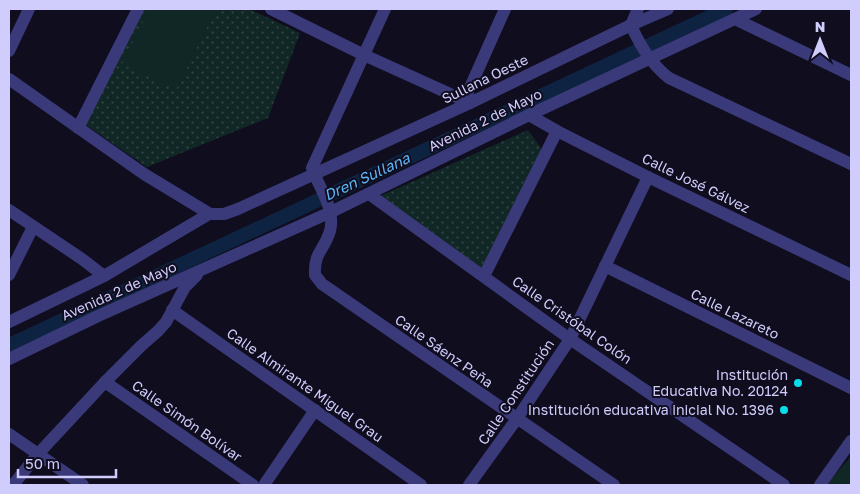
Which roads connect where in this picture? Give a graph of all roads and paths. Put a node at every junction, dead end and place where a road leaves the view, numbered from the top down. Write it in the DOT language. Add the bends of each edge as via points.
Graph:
graph roads {
  1 [pos="29,9"];
  2 [pos="138,9"];
  3 [pos="271,9"];
  4 [pos="385,9"];
  5 [pos="505,9"];
  6 [pos="638,9"];
  7 [pos="668,9"];
  8 [pos="756,9"];
  9 [pos="736,19"];
  10 [pos="633,30"];
  11 [pos="9,51"];
  12 [pos="364,55"];
  13 [pos="648,57"];
  14 [pos="851,75"];
  15 [pos="9,79"];
  16 [pos="467,102"];
  17 [pos="529,114"];
  18 [pos="78,128"];
  19 [pos="557,131"];
  20 [pos="851,164"];
  21 [pos="316,177"];
  22 [pos="648,177"];
  23 [pos="369,194"];
  24 [pos="9,210"];
  25 [pos="330,210"];
  26 [pos="209,214"];
  27 [pos="33,227"];
  28 [pos="605,266"];
  29 [pos="200,271"];
  30 [pos="851,275"];
  31 [pos="9,276"];
  32 [pos="104,276"];
  33 [pos="484,276"];
  34 [pos="172,310"];
  35 [pos="9,322"];
  36 [pos="570,339"];
  37 [pos="9,359"];
  38 [pos="105,382"];
  39 [pos="851,388"];
  40 [pos="315,410"];
  41 [pos="516,420"];
  42 [pos="9,434"];
  43 [pos="851,441"];
  44 [pos="38,454"];
  45 [pos="13,485"];
  46 [pos="83,485"];
  47 [pos="253,485"];
  48 [pos="264,485"];
  49 [pos="421,485"];
  50 [pos="469,485"];
  51 [pos="614,485"];
  52 [pos="784,485"];
  53 [pos="820,485"];
  1 -- 11 [label="street"];
  2 -- 18 [label="street"];
  3 -- 12 [label="street"];
  4 -- 12 [label="street"];
  5 -- 16 [label="street"];
  6 -- 10 [label="street"];
  7 -- 10 [label="street, Sullana Oeste"];
  8 -- 9 [label="street, Avenida 2 de Mayo"];
  9 -- 13 [label="street, Avenida 2 de Mayo"];
  9 -- 14 [label="street"];
  10 -- 13 [label="street"];
  10 -- 16 [label="street, Sullana Oeste"];
  12 -- 16 [label="street"];
  12 -- 21 [label="street" via="312,168"];
  13 -- 17 [label="street, Avenida 2 de Mayo"];
  13 -- 20 [label="street" via="675,81"];
  15 -- 18 [label="street"];
  16 -- 21 [label="street, Sullana Oeste"];
  17 -- 19 [label="street, Calle José Gálvez"];
  17 -- 23 [label="street, Avenida 2 de Mayo"];
  18 -- 26 [label="street"];
  19 -- 22 [label="street, Calle José Gálvez"];
  19 -- 33 [label="street"];
  21 -- 25 [label="street"];
  21 -- 26 [label="street, Sullana Oeste" via="224,214"];
  22 -- 28 [label="street, Calle Constitución"];
  22 -- 30 [label="street, Calle José Gálvez"];
  23 -- 25 [label="street, Avenida 2 de Mayo"];
  23 -- 33 [label="street, Calle Cristóbal Colón"];
  24 -- 27 [label="street"];
  25 -- 29 [label="street, Avenida 2 de Mayo"];
  25 -- 41 [label="street, Calle Sáenz Peña" via="330,232 314,265 315,275 322,284"];
  26 -- 32 [label="street"];
  27 -- 31 [label="street"];
  27 -- 32 [label="street"];
  28 -- 36 [label="street, Calle Constitución"];
  28 -- 39 [label="street, Calle Lazareto"];
  29 -- 34 [label="street" via="185,287"];
  29 -- 37 [label="street, Avenida 2 de Mayo"];
  32 -- 35 [label="street"];
  33 -- 36 [label="street, Calle Cristóbal Colón"];
  34 -- 38 [label="street" via="158,331"];
  34 -- 40 [label="street, Calle Almirante Miguel Grau"];
  36 -- 41 [label="street, Calle Constitución"];
  36 -- 52 [label="street, Calle Cristóbal Colón"];
  38 -- 44 [label="street"];
  38 -- 47 [label="street, Calle Simón Bolívar"];
  40 -- 48 [label="street"];
  40 -- 49 [label="street, Calle Almirante Miguel Grau"];
  41 -- 50 [label="street, Calle Constitución"];
  41 -- 51 [label="street, Calle Sáenz Peña"];
  42 -- 44 [label="street"];
  43 -- 53 [label="street"];
  44 -- 45 [label="street"];
  44 -- 46 [label="street"];
}
